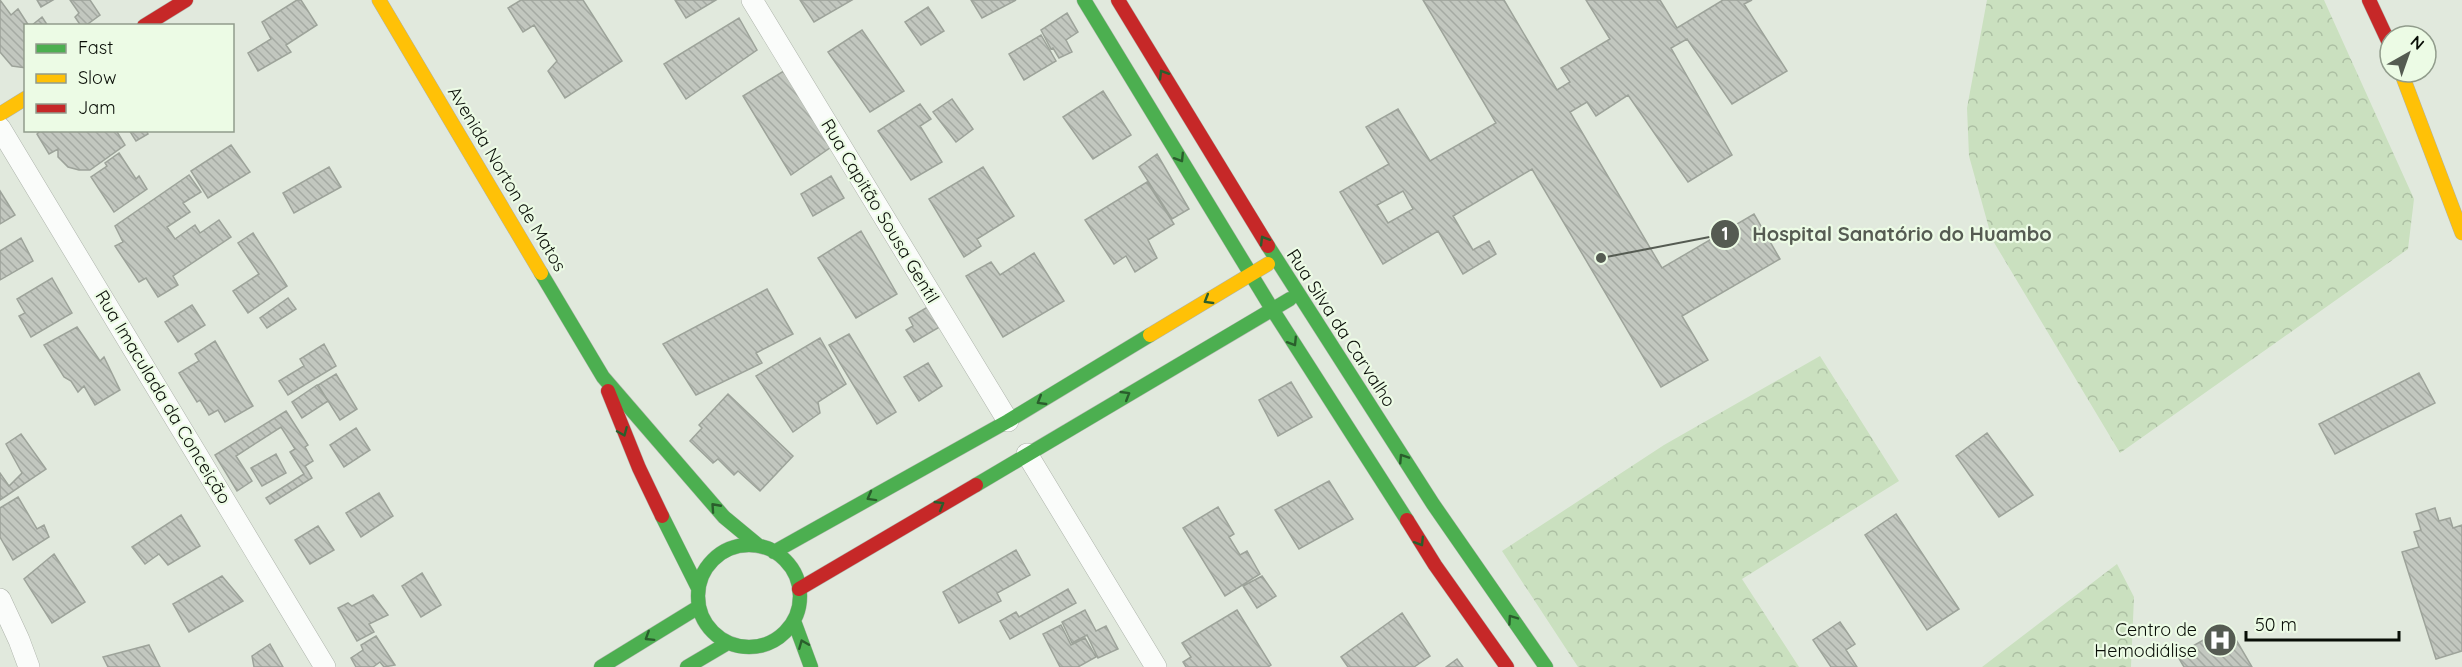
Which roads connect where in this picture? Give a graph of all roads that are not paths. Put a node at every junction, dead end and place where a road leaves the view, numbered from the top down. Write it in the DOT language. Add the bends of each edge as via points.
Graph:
graph roads {
  1 [pos="186,0"];
  2 [pos="379,0"];
  3 [pos="752,0"];
  4 [pos="1084,0"];
  5 [pos="1118,0"];
  6 [pos="2369,0"];
  7 [pos="147,24"];
  8 [pos="2380,24"];
  9 [pos="2406,84"];
  10 [pos="24,99"];
  11 [pos="0,114"];
  12 [pos="0,128"];
  13 [pos="2462,233"];
  14 [pos="1276,259"];
  15 [pos="1252,274"];
  16 [pos="1298,294"];
  17 [pos="1272,309"];
  18 [pos="603,377"];
  19 [pos="1008,421"];
  20 [pos="1027,454"];
  21 [pos="759,546"];
  22 [pos="774,552"];
  23 [pos="698,588"];
  24 [pos="799,589"];
  25 [pos="0,599"];
  26 [pos="697,608"];
  27 [pos="794,621"];
  28 [pos="732,644"];
  29 [pos="1515,657"];
  30 [pos="748,660"];
  31 [pos="29,667"];
  32 [pos="325,667"];
  33 [pos="602,667"];
  34 [pos="687,667"];
  35 [pos="812,667"];
  36 [pos="1156,667"];
  37 [pos="1546,667"];
  1 -- 7 [label="street"];
  2 -- 18 [label="street, Avenida Norton de Matos"];
  3 -- 19 [label="street, Rua Capitão Sousa Gentil"];
  4 -- 15 [label="street, Rua Silva da Carvalho, one-way"];
  14 -- 5 [label="street, Rua Silva da Carvalho, one-way"];
  6 -- 8 [label="street"];
  9 -- 13 [label="street"];
  10 -- 11 [label="street"];
  12 -- 32 [label="street, Rua Imaculada da Conceição"];
  14 -- 15 [label="street"];
  14 -- 16 [label="street, Rua Silva da Carvalho"];
  15 -- 17 [label="street, Rua Silva da Carvalho"];
  15 -- 19 [label="street, one-way"];
  16 -- 17 [label="street"];
  29 -- 16 [label="street, Rua Silva da Carvalho, one-way" via="1461,547"];
  20 -- 17 [label="street, one-way"];
  17 -- 29 [label="street, Rua Silva da Carvalho, one-way" via="1435,565"];
  21 -- 18 [label="street, Avenida Norton de Matos, one-way" via="724,517"];
  18 -- 23 [label="street, Avenida Norton de Matos, one-way" via="639,468"];
  19 -- 22 [label="street, one-way"];
  24 -- 20 [label="street, one-way"];
  20 -- 36 [label="street"];
  21 -- 22 [label="street"];
  21 -- 23 [label="street" via="738,546 720,554 705,569"];
  22 -- 24 [label="street" via="795,574"];
  23 -- 26 [label="street"];
  24 -- 27 [label="street"];
  25 -- 31 [label="street"];
  26 -- 28 [label="street" via="708,626"];
  26 -- 33 [label="street, one-way"];
  27 -- 28 [label="street" via="786,631 763,645"];
  35 -- 27 [label="street, one-way"];
  28 -- 30 [label="street"];
  28 -- 34 [label="street"];
  29 -- 37 [label="street, Rua Silva da Carvalho"];
}
